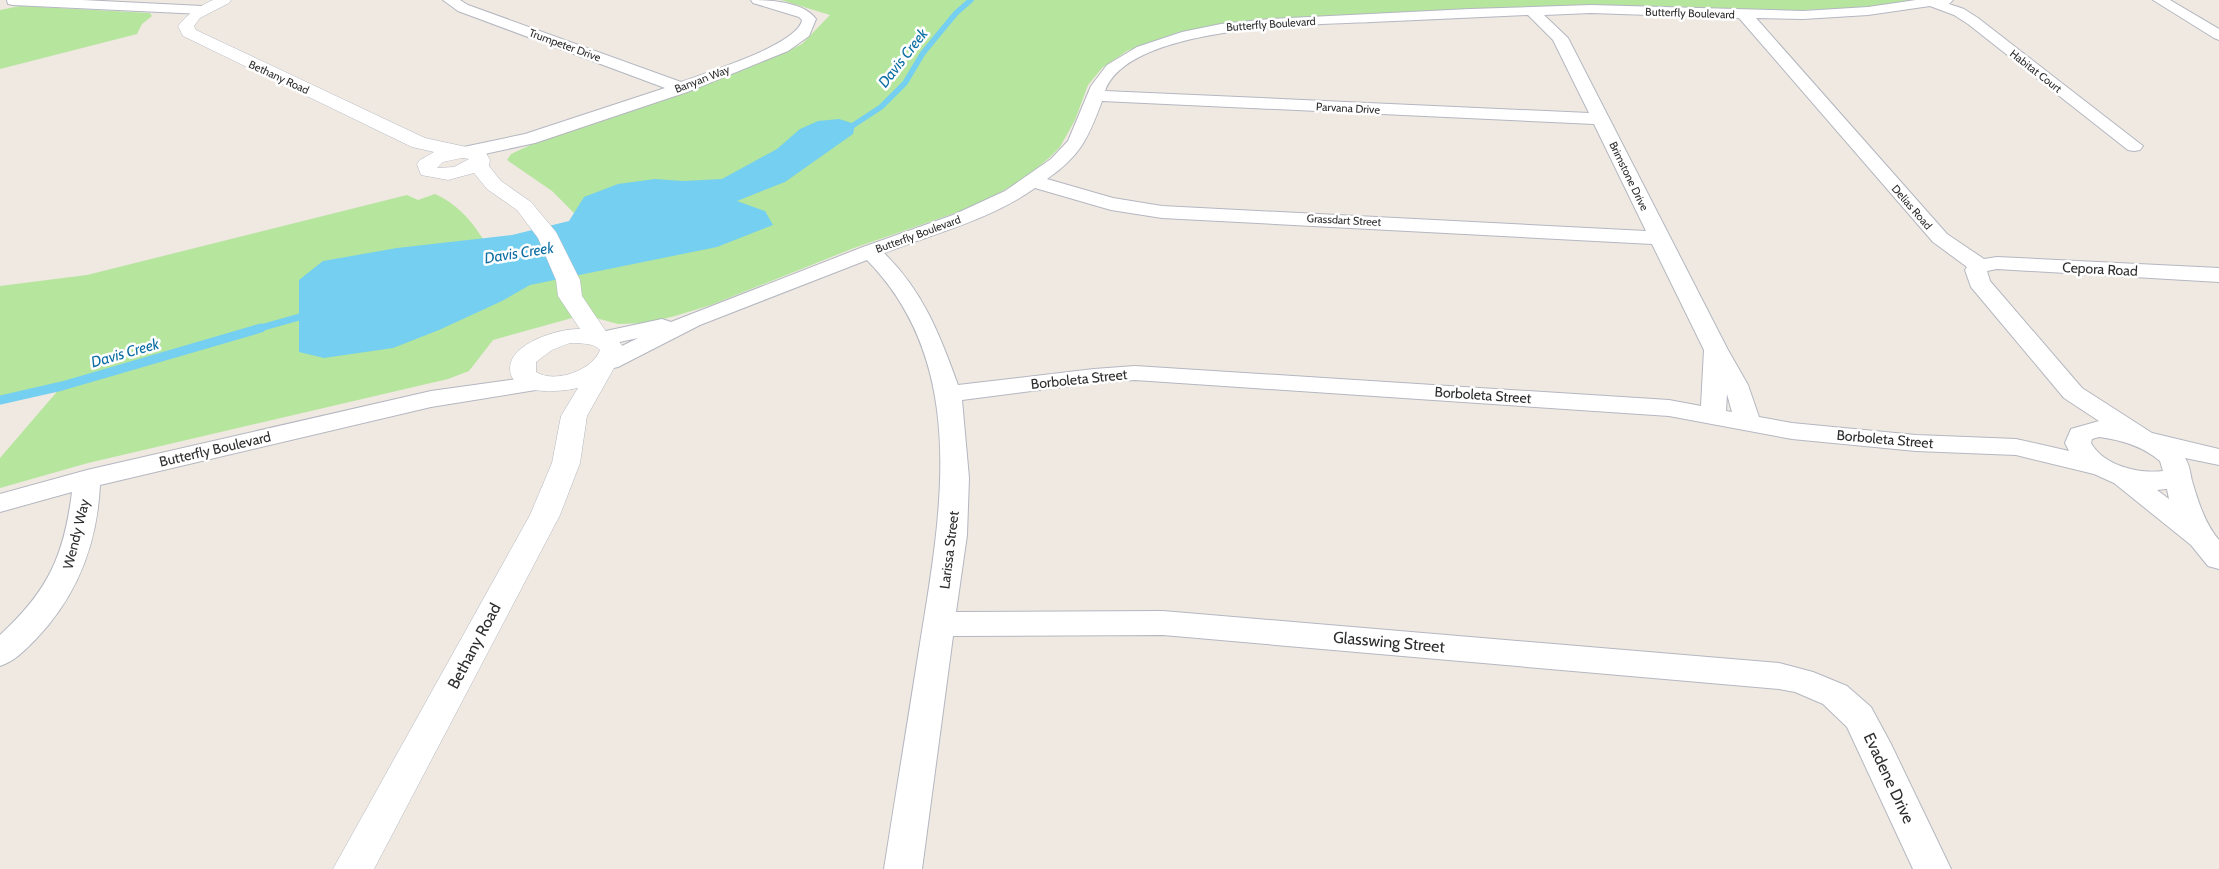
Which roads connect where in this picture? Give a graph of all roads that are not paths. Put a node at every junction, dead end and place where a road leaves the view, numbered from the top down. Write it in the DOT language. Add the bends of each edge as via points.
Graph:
graph roads {
  1 [pos="224,0"];
  2 [pos="450,0"];
  3 [pos="758,0"];
  4 [pos="2160,0"];
  5 [pos="1940,1"];
  6 [pos="9,2"];
  7 [pos="202,10"];
  8 [pos="1532,11"];
  9 [pos="1745,15"];
  10 [pos="2219,35"];
  11 [pos="681,88"];
  12 [pos="1095,96"];
  13 [pos="1601,119"];
  14 [pos="419,143"];
  15 [pos="2134,146"];
  16 [pos="472,157"];
  17 [pos="427,164"];
  18 [pos="447,174"];
  19 [pos="1032,181"];
  20 [pos="494,185"];
  21 [pos="1660,238"];
  22 [pos="870,251"];
  23 [pos="1980,266"];
  24 [pos="2219,275"];
  25 [pos="570,296"];
  26 [pos="692,320"];
  27 [pos="599,338"];
  28 [pos="542,345"];
  29 [pos="1716,350"];
  30 [pos="523,363"];
  31 [pos="605,366"];
  32 [pos="544,384"];
  33 [pos="2073,393"];
  34 [pos="949,394"];
  35 [pos="431,399"];
  36 [pos="574,416"];
  37 [pos="1714,416"];
  38 [pos="1748,423"];
  39 [pos="2083,434"];
  40 [pos="2143,439"];
  41 [pos="2016,448"];
  42 [pos="2219,457"];
  43 [pos="2219,467"];
  44 [pos="2108,470"];
  45 [pos="2177,475"];
  46 [pos="87,479"];
  47 [pos="0,503"];
  48 [pos="2210,549"];
  49 [pos="939,624"];
  50 [pos="0,654"];
  51 [pos="1835,695"];
  52 [pos="353,869"];
  53 [pos="903,869"];
  54 [pos="1932,869"];
  1 -- 7 [label="street, Bethany Road"];
  2 -- 11 [label="street, Trumpeter Drive" via="463,8"];
  3 -- 11 [label="street, Banyan Way" via="804,14 810,19 809,25 783,48"];
  4 -- 10 [label="street"];
  5 -- 9 [label="street, Butterfly Boulevard" via="1832,14"];
  5 -- 15 [label="street, Habitat Court" via="1973,21"];
  6 -- 7 [label="street"];
  7 -- 14 [label="street, Bethany Road" via="186,26 194,37"];
  8 -- 9 [label="street, Butterfly Boulevard"];
  8 -- 12 [label="street, Butterfly Boulevard" via="1270,23 1206,31 1173,39 1133,56 1107,75"];
  8 -- 13 [label="street, Brimstone Drive" via="1560,38"];
  9 -- 23 [label="street, Delias Road" via="1940,238"];
  11 -- 16 [label="street, Banyan Way"];
  12 -- 13 [label="street, Parvana Drive"];
  12 -- 19 [label="street, Butterfly Boulevard" via="1075,144 1058,163"];
  13 -- 21 [label="street, Brimstone Drive"];
  14 -- 16 [label="street, Bethany Road"];
  14 -- 17 [label="street"];
  16 -- 17 [label="street" via="437,158"];
  16 -- 18 [label="street" via="463,171"];
  16 -- 20 [label="street"];
  17 -- 18 [label="street" via="428,171"];
  18 -- 20 [label="street"];
  19 -- 21 [label="street, Grassdart Street" via="1111,204 1162,212"];
  19 -- 22 [label="street, Butterfly Boulevard" via="1012,195 960,219"];
  20 -- 25 [label="street" via="524,206 548,238 568,280"];
  21 -- 29 [label="street, Brimstone Drive"];
  22 -- 26 [label="street, Butterfly Boulevard"];
  22 -- 34 [label="street, Larissa Street" via="895,276 928,331"];
  23 -- 24 [label="street, Cepora Road" via="1997,263"];
  23 -- 33 [label="street" via="1976,270 1978,282"];
  25 -- 27 [label="street"];
  25 -- 28 [label="street"];
  26 -- 27 [label="street, Butterfly Boulevard"];
  26 -- 31 [label="street, Butterfly Boulevard"];
  27 -- 28 [label="street" via="570,336"];
  27 -- 31 [label="street" via="612,348 612,355"];
  28 -- 30 [label="street"];
  29 -- 37 [label="street, Brimstone Drive"];
  29 -- 38 [label="street, Brimstone Drive" via="1733,377"];
  30 -- 32 [label="street" via="523,373 532,381"];
  30 -- 35 [label="street, Butterfly Boulevard"];
  31 -- 32 [label="street" via="577,381"];
  31 -- 36 [label="street, Bethany Road"];
  32 -- 35 [label="street, Butterfly Boulevard"];
  32 -- 36 [label="street"];
  33 -- 39 [label="street"];
  33 -- 40 [label="street"];
  34 -- 37 [label="street, Borboleta Street" via="1135,373 1642,405"];
  34 -- 49 [label="street, Larissa Street" via="954,441 954,506"];
  35 -- 46 [label="street, Butterfly Boulevard"];
  36 -- 52 [label="street, Bethany Road" via="566,463 545,515"];
  37 -- 38 [label="street, Borboleta Street"];
  38 -- 41 [label="street, Borboleta Street" via="1792,431 1877,439"];
  39 -- 40 [label="street, Borboleta Street" via="2099,429 2113,430"];
  39 -- 41 [label="street, Borboleta Street"];
  39 -- 44 [label="street" via="2079,446"];
  40 -- 42 [label="street"];
  40 -- 45 [label="street" via="2170,455 2178,467"];
  41 -- 44 [label="street, Borboleta Street"];
  43 -- 45 [label="street"];
  44 -- 45 [label="street" via="2157,482"];
  44 -- 48 [label="street" via="2128,481"];
  45 -- 48 [label="street" via="2184,502"];
  46 -- 47 [label="street, Butterfly Boulevard"];
  46 -- 50 [label="street, Wendy Way" via="76,545 64,576 38,616"];
  49 -- 51 [label="street, Glasswing Street" via="1163,623 1779,676 1818,686"];
  49 -- 53 [label="street, Larissa Street"];
  51 -- 54 [label="street, Evadene Drive" via="1866,727"];
}
